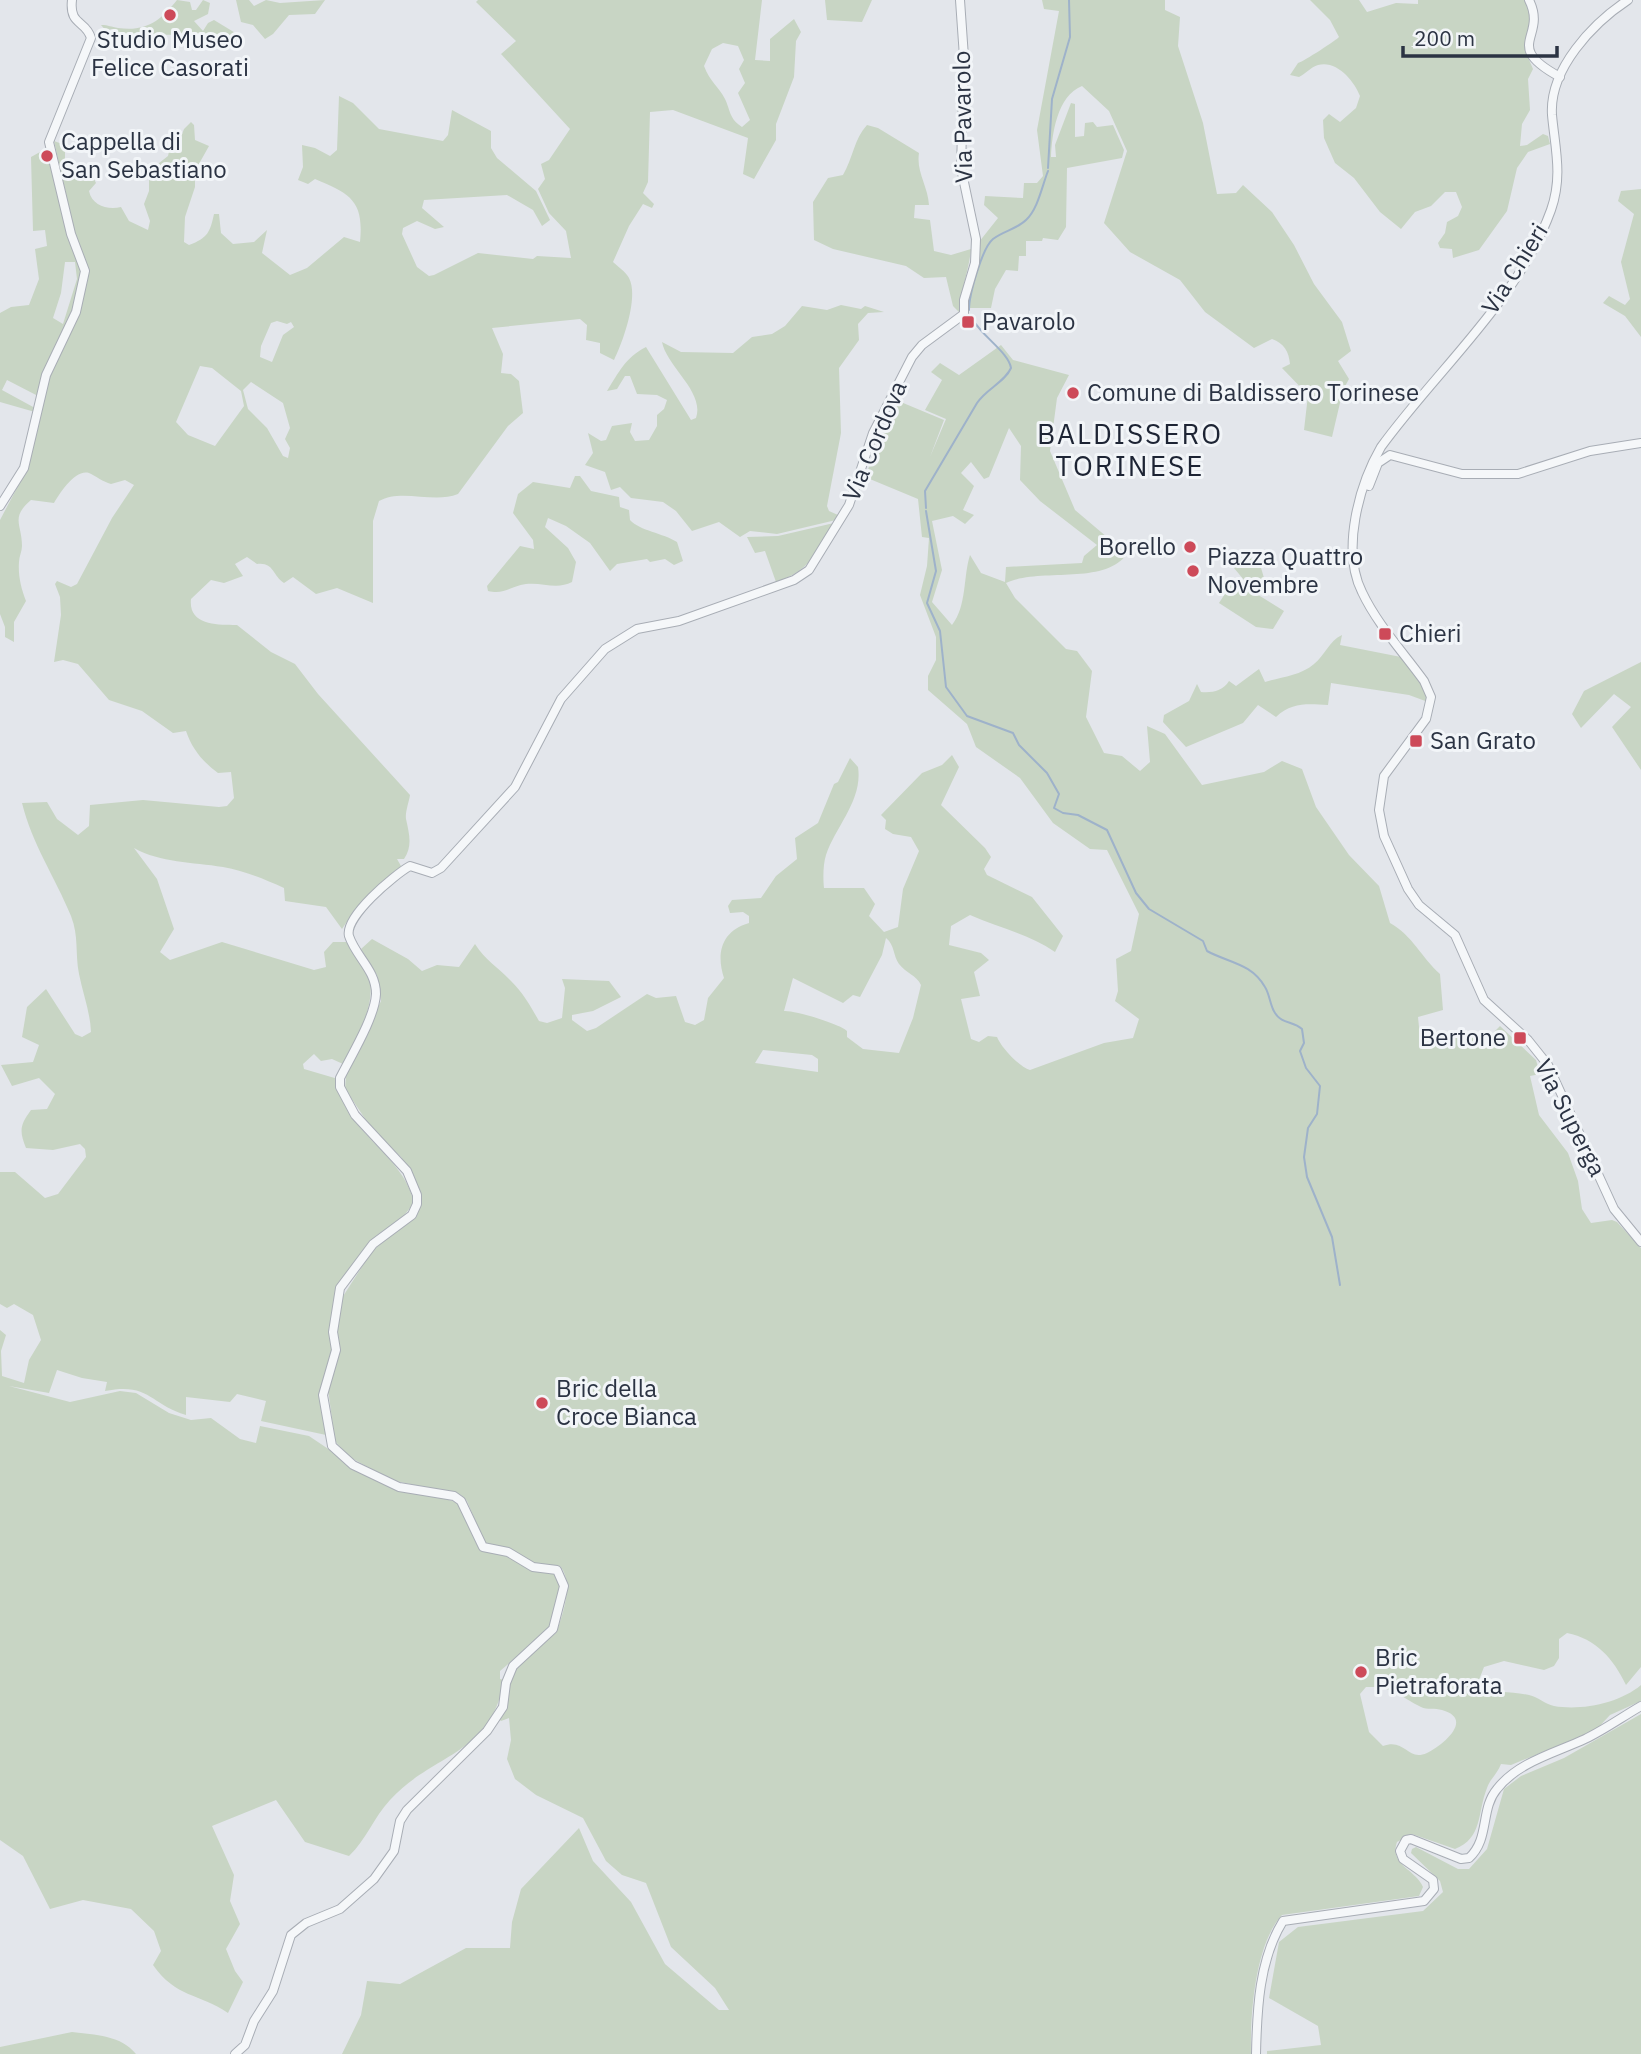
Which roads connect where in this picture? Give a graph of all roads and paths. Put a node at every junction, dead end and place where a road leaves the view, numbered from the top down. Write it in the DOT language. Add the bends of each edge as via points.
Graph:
graph roads {
  1 [pos="72,0"];
  2 [pos="960,0"];
  3 [pos="1530,0"];
  4 [pos="1628,0"];
  5 [pos="1560,77"];
  6 [pos="964,314"];
  7 [pos="1641,443"];
  8 [pos="0,506"];
  9 [pos="1357,510"];
  10 [pos="1352,528"];
  11 [pos="1641,1242"];
  12 [pos="1641,1706"];
  13 [pos="235,2054"];
  14 [pos="1256,2054"];
  1 -- 8 [label="street" via="74,20 88,30 90,38 49,142 71,234 85,271 76,313 46,375 24,468"];
  2 -- 6 [label="street, Via Pavarolo" via="964,57 961,168 976,239"];
  3 -- 5 [label="street" via="1529,52 1535,63"];
  4 -- 5 [label="street, Via Chieri" via="1597,23"];
  5 -- 9 [label="street, Via Chieri" via="1552,113 1559,174 1549,214 1511,282 1381,447"];
  6 -- 13 [label="street, Via Cordova" via="912,357 873,433 854,494 809,570 798,579 679,621 637,629 604,649 561,699 515,787 441,868 432,873 410,866 397,873 356,914 348,930 373,975 376,995 340,1087 355,1115 407,1171 417,1195 412,1215 373,1244 340,1288 333,1332 336,1350 323,1395 332,1446 354,1465 399,1487 454,1496 466,1507 483,1547 508,1552 533,1567 557,1570 564,1586 553,1629 513,1666 498,1715 407,1810 394,1851 383,1868 340,1909 306,1923 292,1936 273,1991 245,2045"];
  7 -- 9 [label="street" via="1590,451 1518,474 1462,474 1390,455 1378,463"];
  9 -- 10 [label="street, Via Chieri"];
  10 -- 11 [label="street, Via Superga" via="1355,572 1362,592 1431,698 1424,724 1384,776 1379,810 1384,836 1419,905 1455,935 1484,1000 1548,1065 1615,1209"];
  12 -- 14 [label="street" via="1588,1738 1520,1768 1502,1783 1490,1802 1482,1841 1469,1858 1406,1840 1400,1851 1403,1858 1433,1880 1434,1889 1424,1901 1283,1921 1269,1944"];
}
